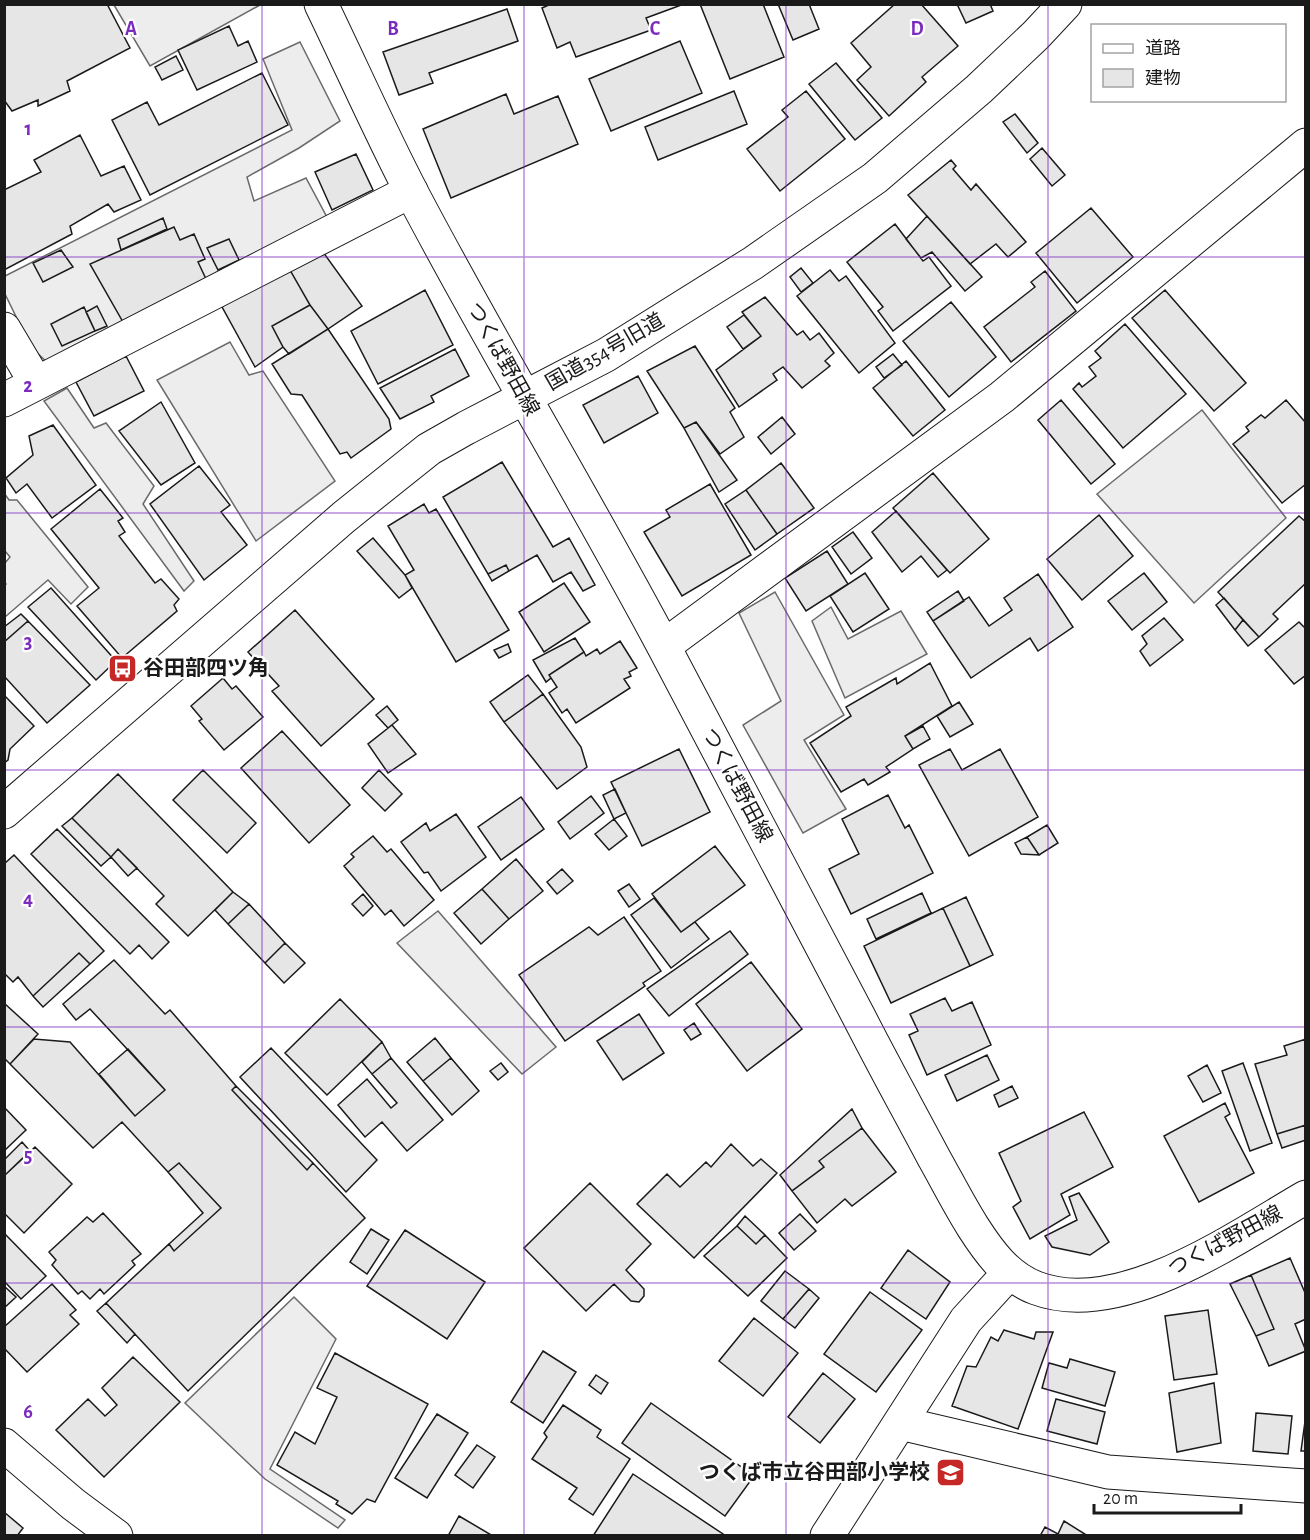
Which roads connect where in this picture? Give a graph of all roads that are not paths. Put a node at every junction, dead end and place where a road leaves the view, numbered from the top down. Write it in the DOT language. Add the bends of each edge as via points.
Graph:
graph roads {
  1 [pos="321,4"];
  2 [pos="1065,4"];
  3 [pos="1305,145"];
  4 [pos="411,191"];
  5 [pos="4,329"];
  6 [pos="36,383"];
  7 [pos="524,398"];
  8 [pos="4,400"];
  9 [pos="664,646"];
  10 [pos="4,812"];
  11 [pos="1305,1197"];
  12 [pos="1009,1272"];
  13 [pos="900,1423"];
  14 [pos="4,1445"];
  15 [pos="1305,1486"];
  16 [pos="116,1536"];
  17 [pos="828,1536"];
  1 -- 4 [label="street, つくば野田線"];
  2 -- 7 [label="street, 国道354号旧道" via="979,89 875,178 753,263 606,355"];
  3 -- 9 [label="street" via="1002,397"];
  4 -- 6 [label="street"];
  4 -- 7 [label="street, つくば野田線"];
  5 -- 6 [label="street"];
  6 -- 8 [label="street"];
  7 -- 9 [label="street, つくば野田線"];
  7 -- 10 [label="street, 国道354号旧道" via="429,449 344,517"];
  9 -- 12 [label="street, つくば野田線" via="961,1207 997,1261"];
  11 -- 12 [label="street, つくば野田線" via="1189,1265 1135,1286 1091,1295 1065,1294 1034,1287"];
  12 -- 13 [label="street" via="966,1320"];
  13 -- 15 [label="street" via="1108,1472"];
  13 -- 17 [label="street"];
  14 -- 16 [label="street"];
}
